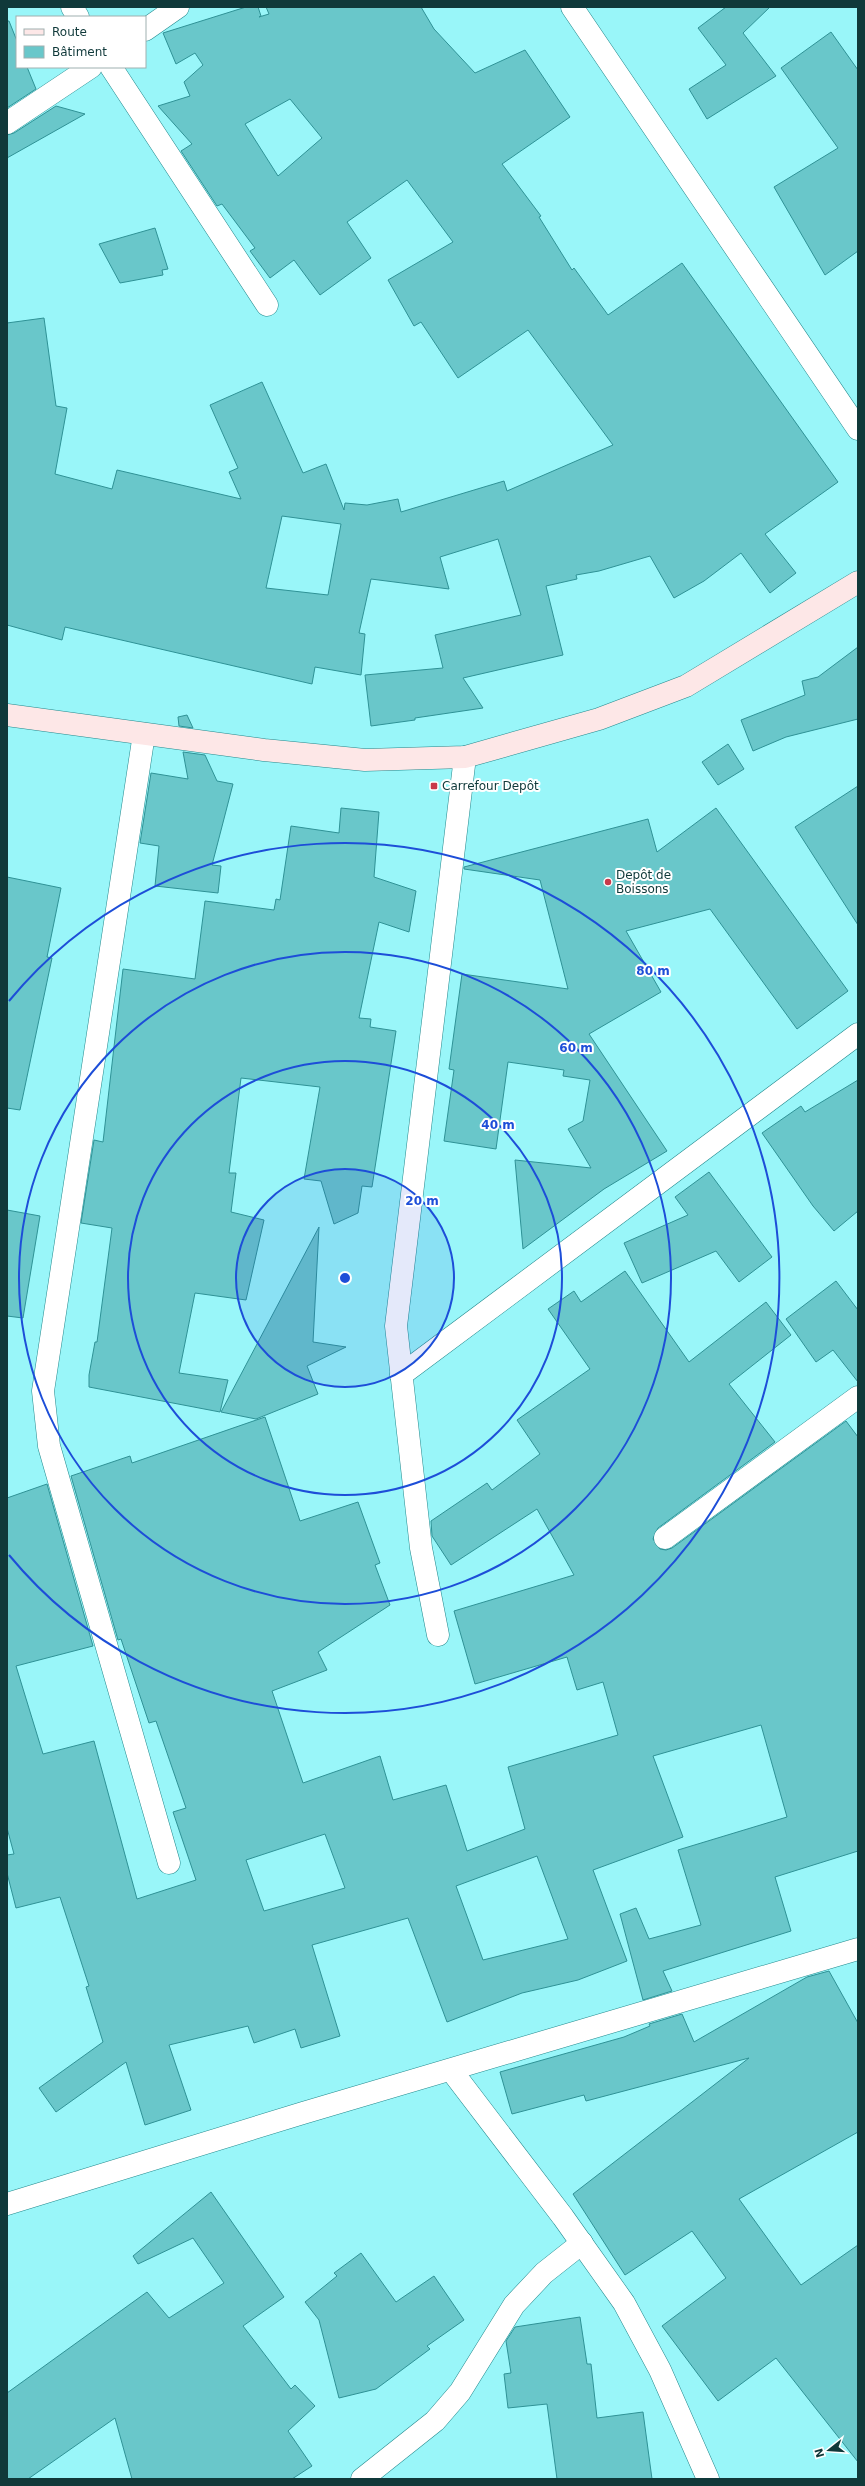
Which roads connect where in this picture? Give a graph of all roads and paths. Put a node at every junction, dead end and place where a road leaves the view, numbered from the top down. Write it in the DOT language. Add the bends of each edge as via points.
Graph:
graph roads {
  1 [pos="72,7"];
  2 [pos="178,7"];
  3 [pos="572,7"];
  4 [pos="77,16"];
  5 [pos="146,29"];
  6 [pos="90,68"];
  7 [pos="112,68"];
  8 [pos="7,123"];
  9 [pos="267,305"];
  10 [pos="858,429"];
  11 [pos="858,582"];
  12 [pos="7,715"];
  13 [pos="144,734"];
  14 [pos="465,757"];
  15 [pos="858,1034"];
  16 [pos="401,1375"];
  17 [pos="858,1397"];
  18 [pos="665,1538"];
  19 [pos="438,1635"];
  20 [pos="169,1863"];
  21 [pos="858,1949"];
  22 [pos="451,2070"];
  23 [pos="7,2204"];
  24 [pos="582,2243"];
  25 [pos="362,2479"];
  26 [pos="708,2479"];
  1 -- 4 [label="street"];
  2 -- 5 [label="street"];
  3 -- 10 [label="street"];
  6 -- 8 [label="street"];
  7 -- 9 [label="street"];
  11 -- 14 [label="street" via="686,686 599,719"];
  12 -- 13 [label="street"];
  13 -- 14 [label="street" via="365,760"];
  13 -- 20 [label="street" via="43,1391 49,1446"];
  14 -- 16 [label="street" via="396,1326"];
  15 -- 16 [label="street"];
  16 -- 19 [label="street" via="421,1548"];
  17 -- 18 [label="street"];
  21 -- 22 [label="street"];
  22 -- 23 [label="street"];
  22 -- 24 [label="street"];
  24 -- 25 [label="street" via="544,2273 514,2305 460,2392 435,2421"];
  24 -- 26 [label="street" via="624,2303 656,2363"];
}
